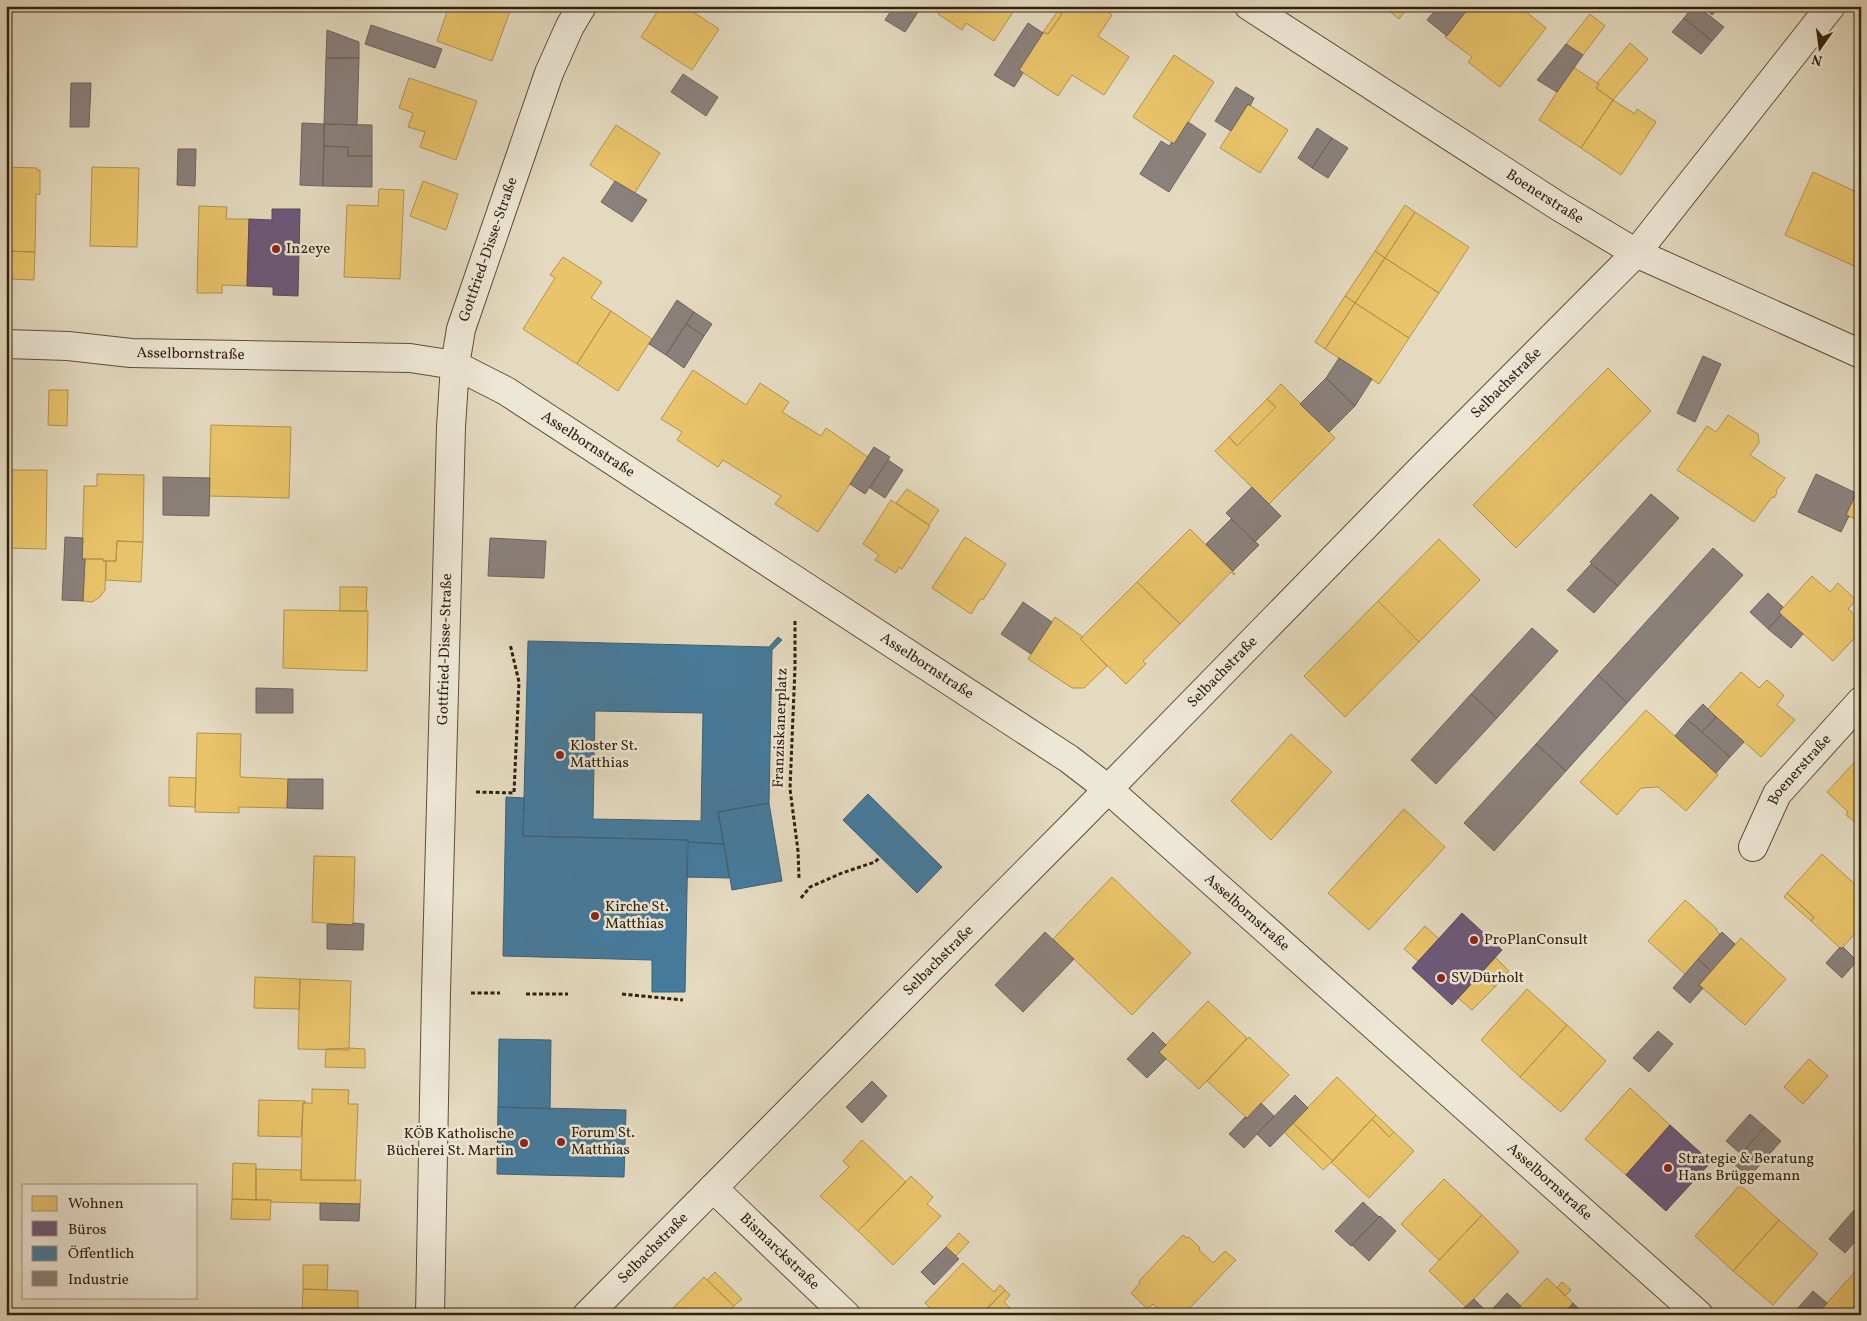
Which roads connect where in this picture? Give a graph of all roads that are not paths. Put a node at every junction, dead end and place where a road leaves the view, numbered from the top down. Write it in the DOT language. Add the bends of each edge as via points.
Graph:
graph roads {
  1 [pos="582,6"];
  2 [pos="1250,6"];
  3 [pos="1831,6"];
  4 [pos="1636,253"];
  5 [pos="6,344"];
  6 [pos="1861,354"];
  7 [pos="454,365"];
  8 [pos="1861,701"];
  9 [pos="1108,789"];
  10 [pos="1753,847"];
  11 [pos="713,1188"];
  12 [pos="430,1315"];
  13 [pos="587,1315"];
  14 [pos="846,1315"];
  15 [pos="1698,1315"];
  1 -- 7 [label="street, Gottfried-Disse-Straße" via="549,73 461,329"];
  2 -- 4 [label="street, Boenerstraße"];
  3 -- 4 [label="street, Selbachstraße"];
  4 -- 6 [label="street, Boenerstraße"];
  4 -- 9 [label="street, Selbachstraße"];
  5 -- 7 [label="street, Asselbornstraße" via="132,353 410,358"];
  7 -- 9 [label="street, Asselbornstraße" via="506,391 1069,759"];
  7 -- 12 [label="street, Gottfried-Disse-Straße"];
  8 -- 10 [label="street, Boenerstraße" via="1777,794"];
  9 -- 11 [label="street, Selbachstraße"];
  9 -- 15 [label="street, Asselbornstraße"];
  11 -- 13 [label="street, Selbachstraße"];
  11 -- 14 [label="street, Bismarckstraße"];
}
